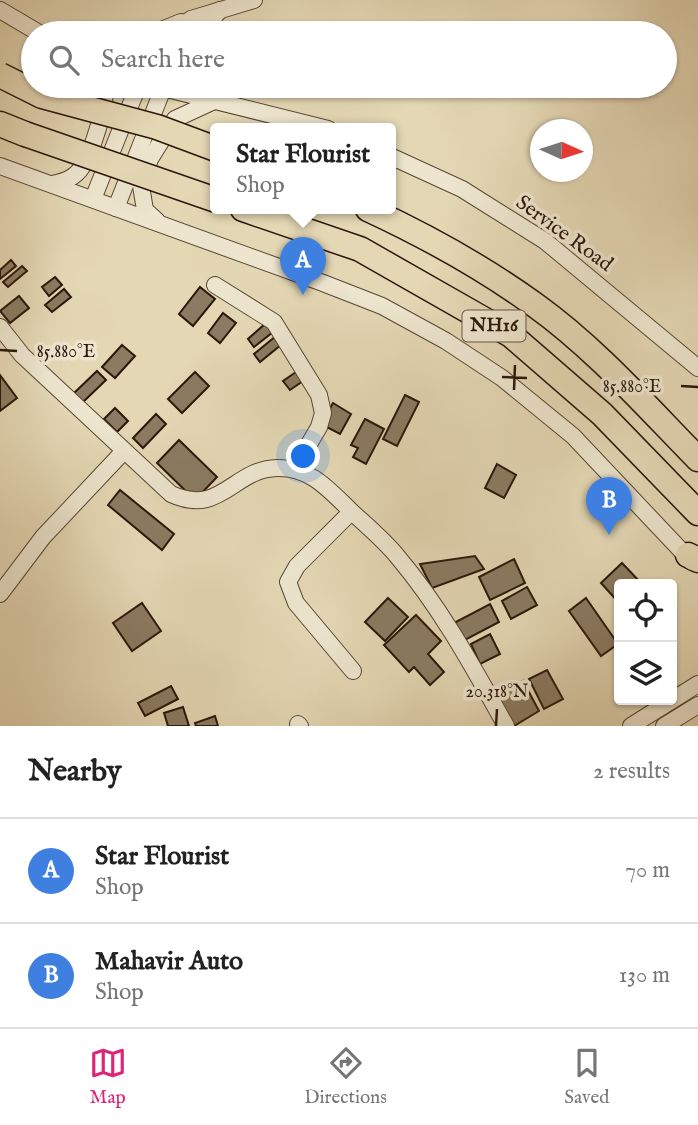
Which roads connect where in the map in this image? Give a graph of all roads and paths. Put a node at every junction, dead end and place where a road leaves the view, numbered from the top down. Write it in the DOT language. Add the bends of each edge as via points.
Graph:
graph roads {
  1 [pos="254,0"];
  2 [pos="0,10"];
  3 [pos="208,21"];
  4 [pos="21,22"];
  5 [pos="0,75"];
  6 [pos="21,86"];
  7 [pos="49,98"];
  8 [pos="104,98"];
  9 [pos="133,98"];
  10 [pos="156,98"];
  11 [pos="204,98"];
  12 [pos="227,98"];
  13 [pos="308,123"];
  14 [pos="0,124"];
  15 [pos="210,147"];
  16 [pos="396,159"];
  17 [pos="0,166"];
  18 [pos="53,184"];
  19 [pos="210,198"];
  20 [pos="93,199"];
  21 [pos="116,208"];
  22 [pos="258,214"];
  23 [pos="377,214"];
  24 [pos="162,226"];
  25 [pos="215,285"];
  26 [pos="1,331"];
  27 [pos="698,368"];
  28 [pos="124,451"];
  29 [pos="698,459"];
  30 [pos="295,468"];
  31 [pos="351,512"];
  32 [pos="698,513"];
  33 [pos="695,562"];
  34 [pos="0,594"];
  35 [pos="353,671"];
  36 [pos="698,684"];
  37 [pos="698,705"];
  38 [pos="506,726"];
  39 [pos="631,726"];
  40 [pos="664,726"];
  1 -- 3 [label="street" via="220,10"];
  2 -- 4 [label="street"];
  5 -- 6 [label="highway, bridge"];
  7 -- 15 [label="highway, bridge" via="158,127"];
  8 -- 18 [label="street" via="83,167 71,178"];
  9 -- 20 [label="street"];
  10 -- 21 [label="street"];
  11 -- 24 [label="street" via="175,119 150,159 141,186 145,210"];
  12 -- 13 [label="street"];
  14 -- 19 [label="highway, bridge"];
  16 -- 27 [label="street, Service Road" via="462,189 545,241"];
  17 -- 18 [label="street"];
  18 -- 20 [label="street"];
  20 -- 21 [label="street"];
  21 -- 24 [label="street"];
  22 -- 32 [label="highway, NH16" via="360,249 511,335 602,414"];
  23 -- 29 [label="highway, NH16" via="535,304 604,364"];
  24 -- 33 [label="street" via="382,306 446,341 502,378 573,436"];
  25 -- 30 [label="street" via="274,322 319,395 323,413 319,427"];
  26 -- 28 [label="street"];
  28 -- 30 [label="street" via="171,494 188,502 206,501 264,471"];
  28 -- 34 [label="street" via="43,537"];
  30 -- 31 [label="street" via="314,476"];
  31 -- 35 [label="street" via="297,566 288,582 296,603"];
  31 -- 38 [label="street" via="396,555 422,589"];
  36 -- 39 [label="street"];
  37 -- 40 [label="street"];
}
